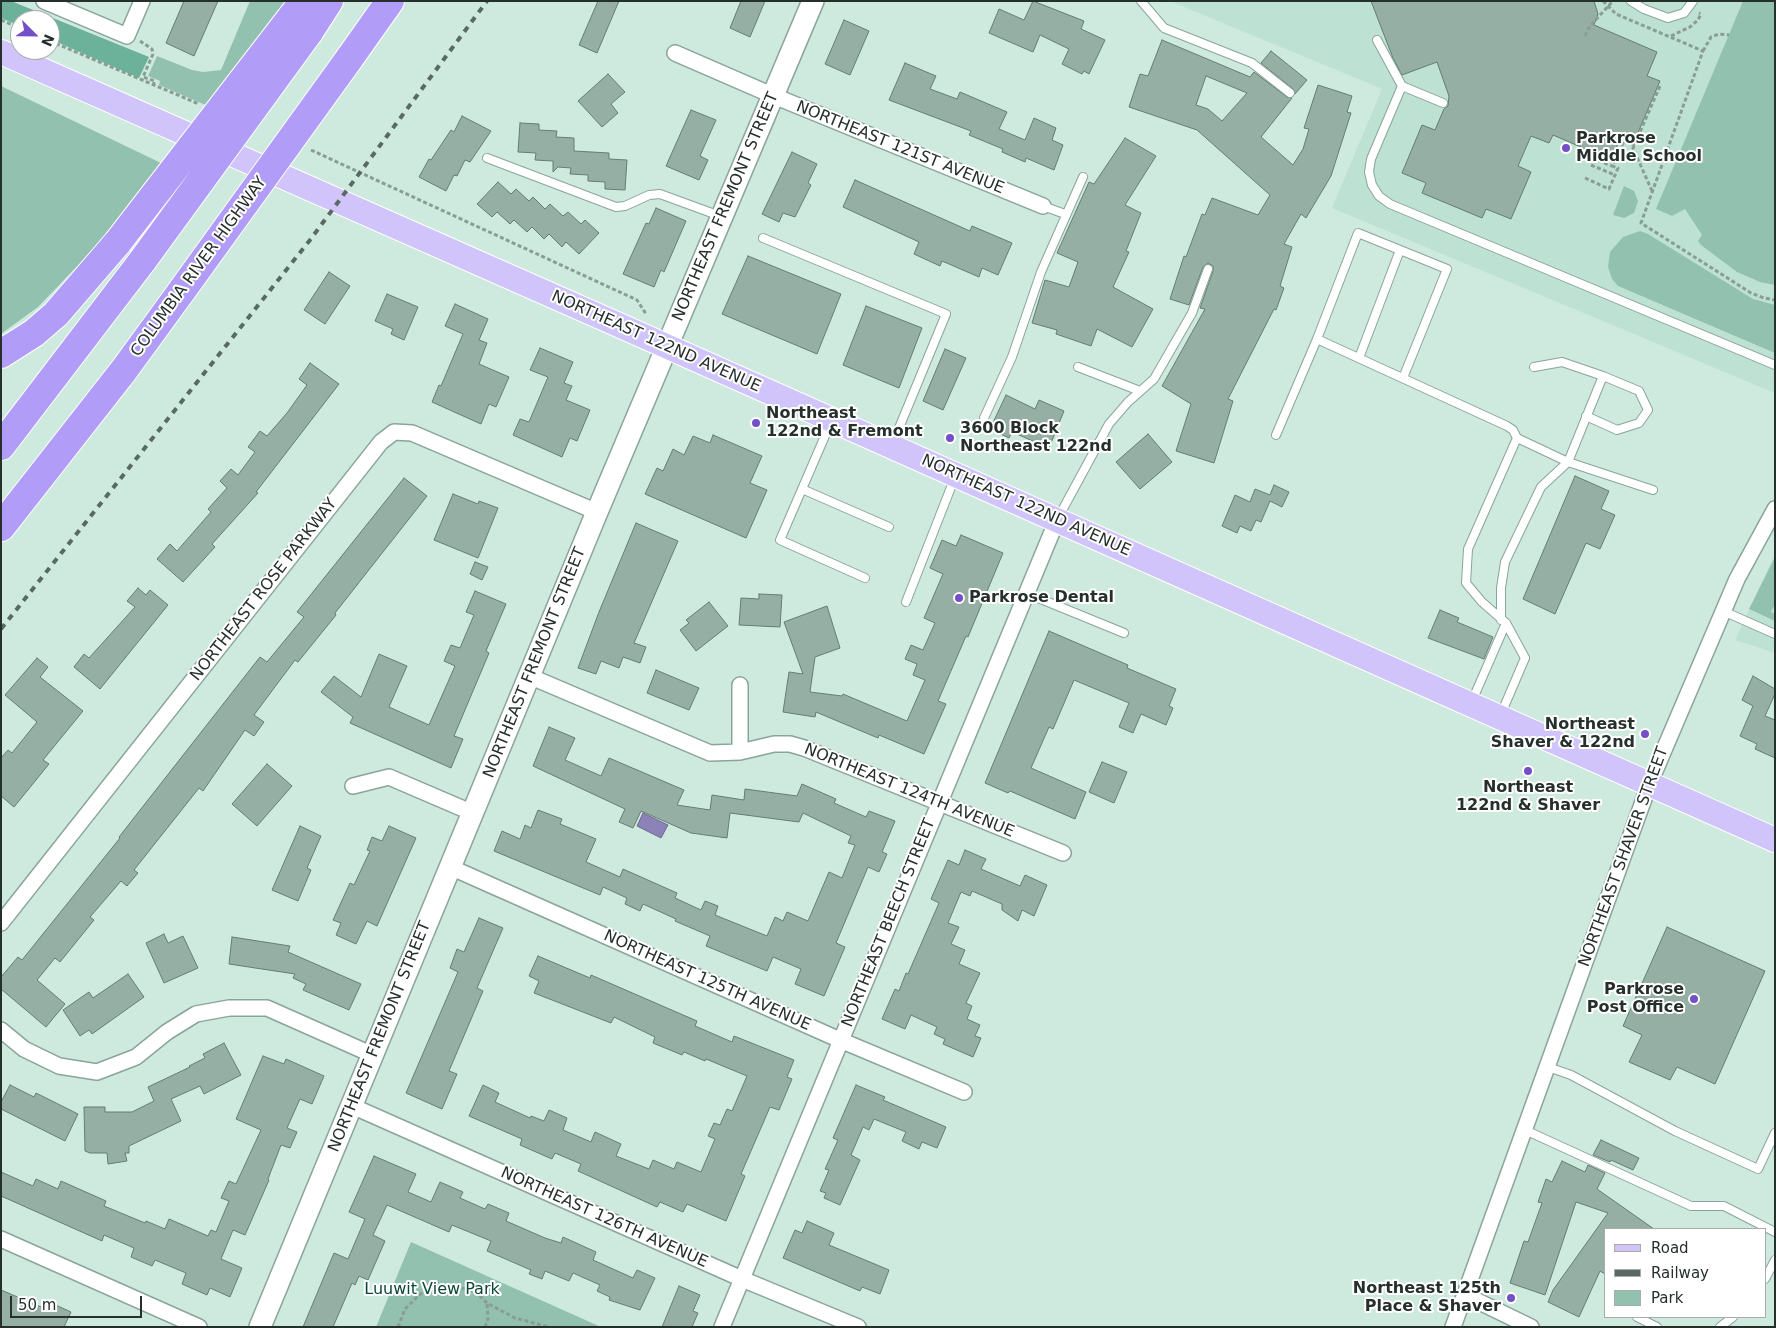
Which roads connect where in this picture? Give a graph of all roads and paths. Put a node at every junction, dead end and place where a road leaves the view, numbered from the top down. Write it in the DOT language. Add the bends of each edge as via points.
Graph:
graph roads {
  1 [pos="44,1"];
  2 [pos="142,1"];
  3 [pos="329,1"];
  4 [pos="390,1"];
  5 [pos="813,1"];
  6 [pos="1141,1"];
  7 [pos="1603,1"];
  8 [pos="1613,1"];
  9 [pos="1631,1"];
  10 [pos="1693,1"];
  11 [pos="1608,6"];
  12 [pos="301,18"];
  13 [pos="1729,35"];
  14 [pos="127,36"];
  15 [pos="1585,36"];
  16 [pos="1377,40"];
  17 [pos="60,45"];
  18 [pos="1703,51"];
  19 [pos="1,52"];
  20 [pos="675,53"];
  21 [pos="153,85"];
  22 [pos="1402,86"];
  23 [pos="1660,86"];
  24 [pos="1290,93"];
  25 [pos="774,96"];
  26 [pos="1443,103"];
  27 [pos="208,108"];
  28 [pos="1634,145"];
  29 [pos="308,149"];
  30 [pos="1580,153"];
  31 [pos="487,158"];
  32 [pos="1591,165"];
  33 [pos="1612,166"];
  34 [pos="1615,175"];
  35 [pos="1083,177"];
  36 [pos="1585,178"];
  37 [pos="1652,192"];
  38 [pos="1043,206"];
  39 [pos="1065,214"];
  40 [pos="722,217"];
  41 [pos="763,238"];
  42 [pos="1400,250"];
  43 [pos="1208,268"];
  44 [pos="638,300"];
  45 [pos="1775,300"];
  46 [pos="1317,339"];
  47 [pos="667,346"];
  48 [pos="1,354"];
  49 [pos="1359,358"];
  50 [pos="1775,365"];
  51 [pos="1078,367"];
  52 [pos="1534,367"];
  53 [pos="1603,376"];
  54 [pos="1403,378"];
  55 [pos="1140,391"];
  56 [pos="1586,416"];
  57 [pos="984,418"];
  58 [pos="832,420"];
  59 [pos="1276,435"];
  60 [pos="1517,438"];
  61 [pos="1,446"];
  62 [pos="891,446"];
  63 [pos="1568,462"];
  64 [pos="955,475"];
  65 [pos="802,489"];
  66 [pos="1653,490"];
  67 [pos="597,512"];
  68 [pos="1773,516"];
  69 [pos="1057,520"];
  70 [pos="1,527"];
  71 [pos="889,527"];
  72 [pos="865,578"];
  73 [pos="1026,593"];
  74 [pos="906,602"];
  75 [pos="1723,611"];
  76 [pos="1504,621"];
  77 [pos="1124,633"];
  78 [pos="1775,634"];
  79 [pos="529,676"];
  80 [pos="740,685"];
  81 [pos="1470,706"];
  82 [pos="1500,718"];
  83 [pos="740,752"];
  84 [pos="1649,785"];
  85 [pos="353,786"];
  86 [pos="939,802"];
  87 [pos="473,813"];
  88 [pos="1775,840"];
  89 [pos="1063,853"];
  90 [pos="450,867"];
  91 [pos="1,922"];
  92 [pos="1,1030"];
  93 [pos="840,1040"];
  94 [pos="373,1056"];
  95 [pos="1548,1068"];
  96 [pos="964,1092"];
  97 [pos="352,1106"];
  98 [pos="1525,1130"];
  99 [pos="1775,1133"];
  100 [pos="1775,1232"];
  101 [pos="1,1239"];
  102 [pos="1775,1260"];
  103 [pos="1766,1277"];
  104 [pos="742,1279"];
  105 [pos="1465,1295"];
  106 [pos="488,1303"];
  107 [pos="1639,1318"];
  108 [pos="1731,1318"];
  109 [pos="199,1327"];
  110 [pos="260,1327"];
  111 [pos="398,1327"];
  112 [pos="485,1327"];
  113 [pos="549,1327"];
  114 [pos="722,1327"];
  115 [pos="858,1327"];
  116 [pos="1453,1327"];
  117 [pos="1532,1327"];
  118 [pos="1657,1327"];
  119 [pos="1720,1327"];
  1 -- 14 [label="street"];
  2 -- 14 [label="street"];
  3 -- 12 [label="highway"];
  4 -- 70 [label="highway, COLUMBIA RIVER HIGHWAY, bridge" via="130,362"];
  5 -- 25 [label="street, NORTHEAST FREMONT STREET"];
  6 -- 24 [label="lane" via="1164,28 1252,63"];
  7 -- 11 [label="path"];
  8 -- 11 [label="path"];
  9 -- 10 [label="lane" via="1668,18 1684,13"];
  11 -- 15 [label="path"];
  11 -- 18 [label="path" via="1616,14"];
  12 -- 48 [label="highway, bridge" via="56,314"];
  12 -- 61 [label="highway, bridge" via="143,260"];
  13 -- 18 [label="path" via="1713,36"];
  14 -- 21 [label="path" via="148,44 152,49 154,54 143,77 155,82"];
  16 -- 22 [label="lane"];
  17 -- 21 [label="path"];
  18 -- 37 [label="path"];
  19 -- 47 [label="main road, NORTHEAST 122ND AVENUE"];
  20 -- 25 [label="street, NORTHEAST 121ST AVENUE"];
  21 -- 27 [label="path"];
  22 -- 26 [label="lane"];
  22 -- 50 [label="lane" via="1371,158 1369,172 1379,196 1390,204"];
  23 -- 28 [label="path"];
  25 -- 38 [label="street, NORTHEAST 121ST AVENUE"];
  25 -- 40 [label="street, NORTHEAST FREMONT STREET"];
  28 -- 33 [label="path" via="1624,141"];
  28 -- 37 [label="path"];
  29 -- 44 [label="path"];
  30 -- 33 [label="path"];
  31 -- 40 [label="lane" via="616,207 660,194"];
  32 -- 34 [label="path"];
  33 -- 34 [label="path" via="1618,168"];
  34 -- 36 [label="path" via="1609,188"];
  35 -- 39 [label="lane"];
  37 -- 45 [label="path" via="1641,223 1751,293"];
  38 -- 39 [label="lane"];
  39 -- 57 [label="lane" via="1012,357"];
  40 -- 47 [label="street, NORTHEAST FREMONT STREET"];
  41 -- 62 [label="lane" via="946,314"];
  42 -- 46 [label="lane" via="1358,233"];
  42 -- 49 [label="lane"];
  42 -- 54 [label="lane" via="1447,268"];
  43 -- 55 [label="lane" via="1192,313 1154,379"];
  46 -- 49 [label="lane"];
  46 -- 59 [label="lane"];
  47 -- 58 [label="main road, NORTHEAST 122ND AVENUE"];
  47 -- 67 [label="street, NORTHEAST FREMONT STREET"];
  49 -- 54 [label="lane"];
  51 -- 55 [label="lane"];
  52 -- 53 [label="lane" via="1562,362"];
  53 -- 56 [label="lane"];
  53 -- 56 [label="lane" via="1640,391 1648,410 1639,423 1617,430"];
  54 -- 60 [label="lane" via="1507,426"];
  55 -- 69 [label="lane" via="1109,424"];
  56 -- 63 [label="lane"];
  58 -- 62 [label="main road, NORTHEAST 122ND AVENUE"];
  58 -- 65 [label="lane"];
  60 -- 63 [label="lane"];
  60 -- 76 [label="lane" via="1468,549 1466,583"];
  62 -- 64 [label="main road, NORTHEAST 122ND AVENUE"];
  63 -- 66 [label="lane"];
  63 -- 76 [label="lane" via="1541,487 1505,562 1501,588"];
  64 -- 69 [label="main road, NORTHEAST 122ND AVENUE"];
  64 -- 74 [label="lane"];
  65 -- 71 [label="lane"];
  65 -- 72 [label="lane" via="780,540"];
  67 -- 79 [label="street, NORTHEAST FREMONT STREET"];
  67 -- 91 [label="street, NORTHEAST ROSE PARKWAY" via="412,433 394,432 381,442"];
  68 -- 75 [label="street, NORTHEAST SHAVER STREET" via="1737,578"];
  69 -- 73 [label="street, NORTHEAST BEECH STREET"];
  69 -- 81 [label="main road, NORTHEAST 122ND AVENUE"];
  73 -- 77 [label="lane"];
  73 -- 86 [label="street, NORTHEAST BEECH STREET"];
  75 -- 78 [label="lane"];
  75 -- 84 [label="street, NORTHEAST SHAVER STREET"];
  76 -- 81 [label="lane"];
  76 -- 82 [label="lane" via="1525,658"];
  79 -- 83 [label="street, NORTHEAST 124TH AVENUE" via="694,747 710,752"];
  79 -- 87 [label="street, NORTHEAST FREMONT STREET"];
  80 -- 83 [label="street"];
  81 -- 82 [label="main road, NORTHEAST 122ND AVENUE"];
  82 -- 84 [label="main road, NORTHEAST 122ND AVENUE"];
  83 -- 86 [label="street, NORTHEAST 124TH AVENUE" via="774,744 790,744"];
  84 -- 88 [label="main road, NORTHEAST 122ND AVENUE"];
  84 -- 95 [label="street, NORTHEAST SHAVER STREET"];
  85 -- 87 [label="street" via="389,778"];
  86 -- 89 [label="street, NORTHEAST 124TH AVENUE"];
  86 -- 93 [label="street, NORTHEAST BEECH STREET"];
  87 -- 90 [label="street, NORTHEAST FREMONT STREET"];
  90 -- 93 [label="street, NORTHEAST 125TH AVENUE"];
  90 -- 94 [label="street, NORTHEAST FREMONT STREET"];
  92 -- 94 [label="street" via="24,1049 59,1066 97,1072 136,1057 196,1014 229,1008 267,1008"];
  93 -- 96 [label="street, NORTHEAST 125TH AVENUE"];
  93 -- 104 [label="street, NORTHEAST BEECH STREET"];
  94 -- 97 [label="street, NORTHEAST FREMONT STREET"];
  95 -- 98 [label="street, NORTHEAST SHAVER STREET"];
  95 -- 99 [label="lane" via="1571,1075 1675,1131 1758,1169"];
  97 -- 104 [label="street, NORTHEAST 126TH AVENUE"];
  97 -- 110 [label="street, NORTHEAST FREMONT STREET"];
  98 -- 100 [label="lane" via="1691,1206 1724,1206"];
  98 -- 105 [label="street, NORTHEAST SHAVER STREET"];
  101 -- 109 [label="street"];
  102 -- 103 [label="lane"];
  104 -- 114 [label="street, NORTHEAST BEECH STREET"];
  104 -- 115 [label="street, NORTHEAST 126TH AVENUE"];
  105 -- 116 [label="street, NORTHEAST SHAVER STREET"];
  105 -- 117 [label="street"];
  106 -- 111 [label="path" via="478,1293 466,1288 452,1285 432,1288 409,1304"];
  106 -- 112 [label="path"];
  106 -- 113 [label="path" via="523,1321"];
  107 -- 118 [label="lane"];
  108 -- 119 [label="lane"];
}
